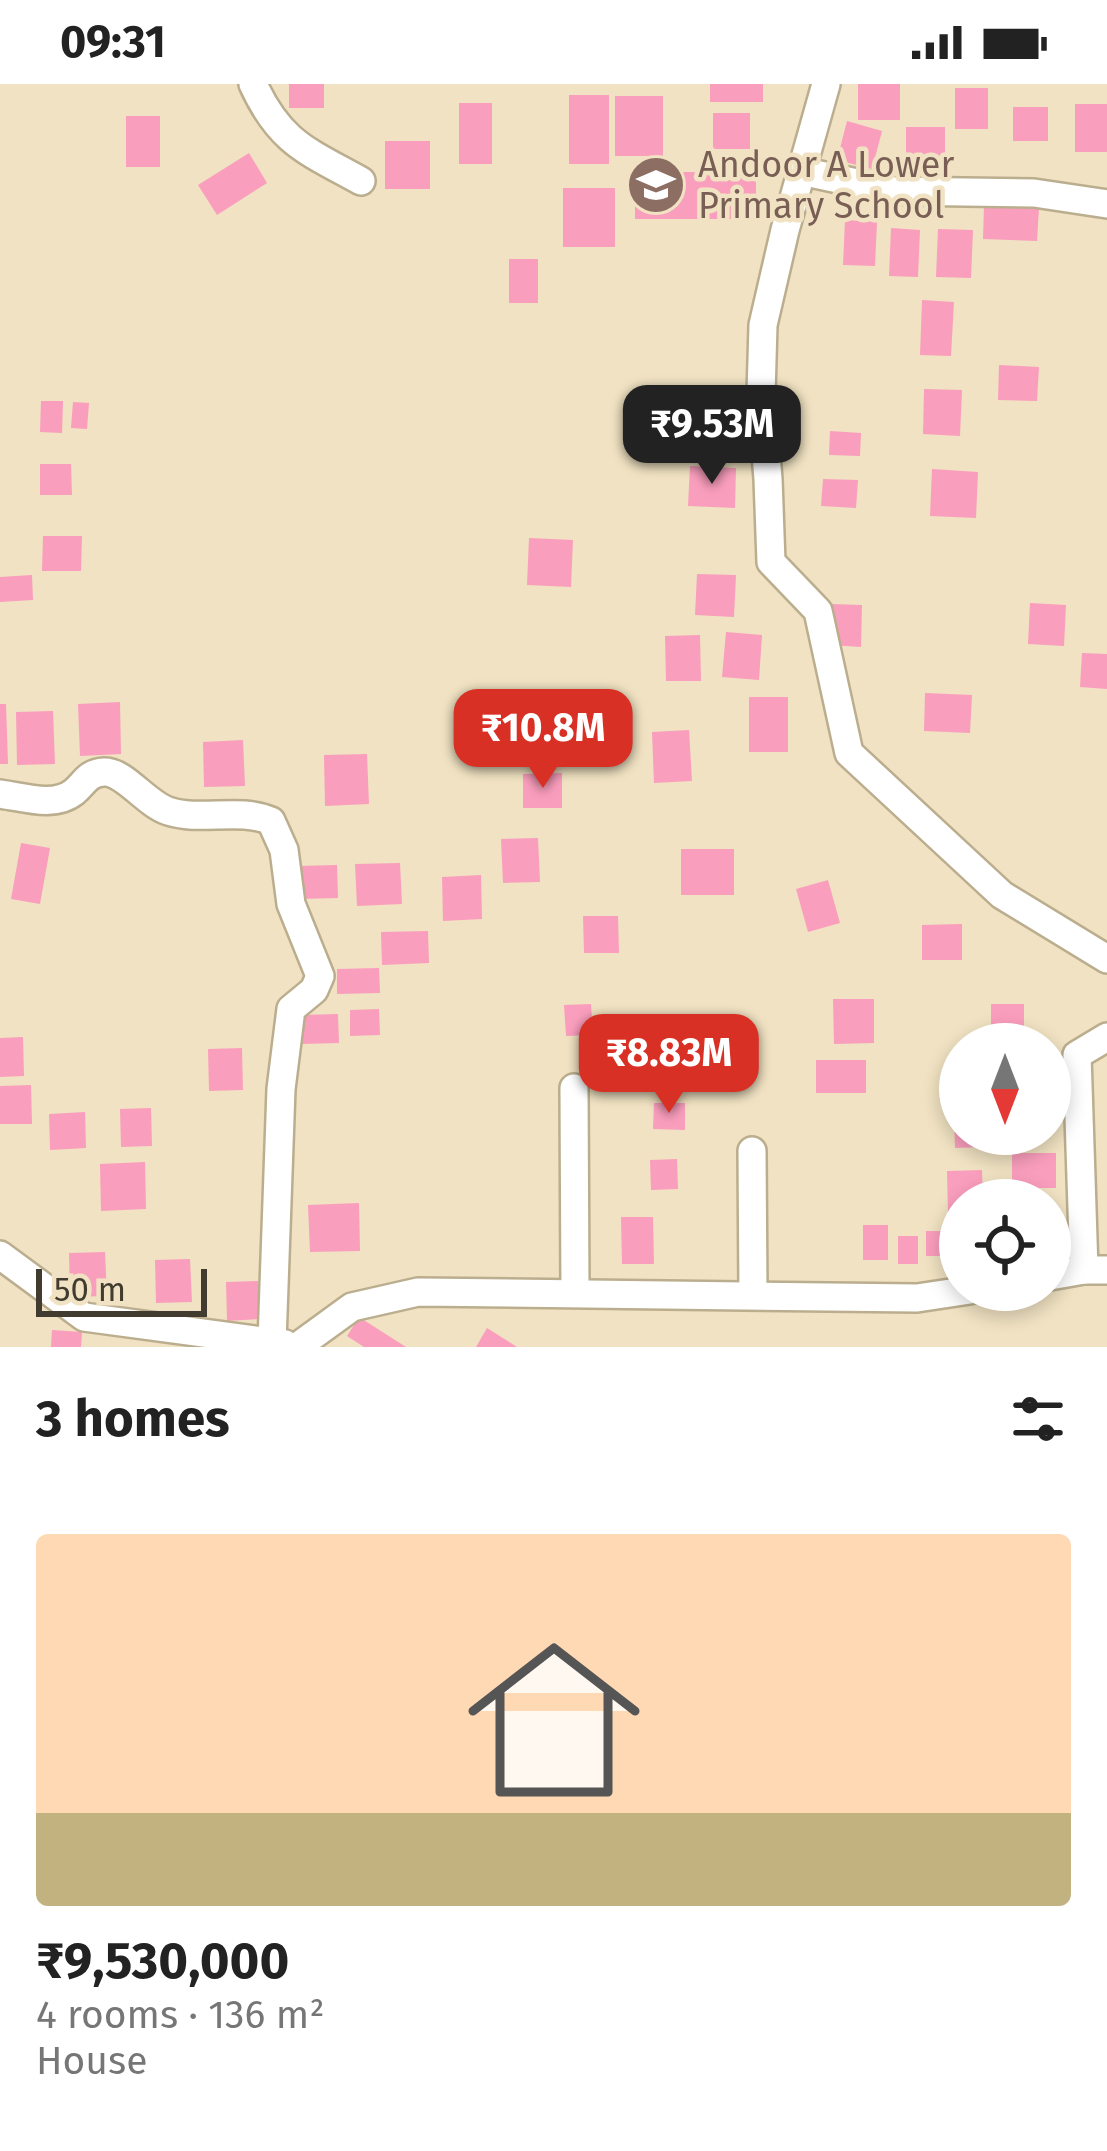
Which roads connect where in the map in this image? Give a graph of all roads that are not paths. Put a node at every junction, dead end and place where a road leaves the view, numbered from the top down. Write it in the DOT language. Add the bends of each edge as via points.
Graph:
graph roads {
  1 [pos="253,84"];
  2 [pos="826,84"];
  3 [pos="801,171"];
  4 [pos="361,181"];
  5 [pos="1107,203"];
  6 [pos="0,794"];
  7 [pos="1107,959"];
  8 [pos="1107,1037"];
  9 [pos="574,1088"];
  10 [pos="752,1151"];
  11 [pos="0,1255"];
  12 [pos="1095,1270"];
  13 [pos="574,1293"];
  14 [pos="753,1295"];
  15 [pos="939,1295"];
  16 [pos="128,1336"];
  17 [pos="291,1345"];
  1 -- 4 [label="street" via="293,144"];
  2 -- 3 [label="street"];
  3 -- 5 [label="street" via="894,191"];
  3 -- 7 [label="street" via="764,325 771,562 818,611 849,753 1002,896"];
  6 -- 17 [label="street" via="49,802 105,772 175,813 271,821 320,976 291,1009 285,1042"];
  8 -- 12 [label="street" via="1077,1055"];
  9 -- 13 [label="street"];
  10 -- 14 [label="street"];
  11 -- 16 [label="street" via="84,1318"];
  13 -- 14 [label="street"];
  13 -- 17 [label="street" via="418,1292 352,1307"];
  14 -- 15 [label="street"];
  16 -- 17 [label="street"];
}
